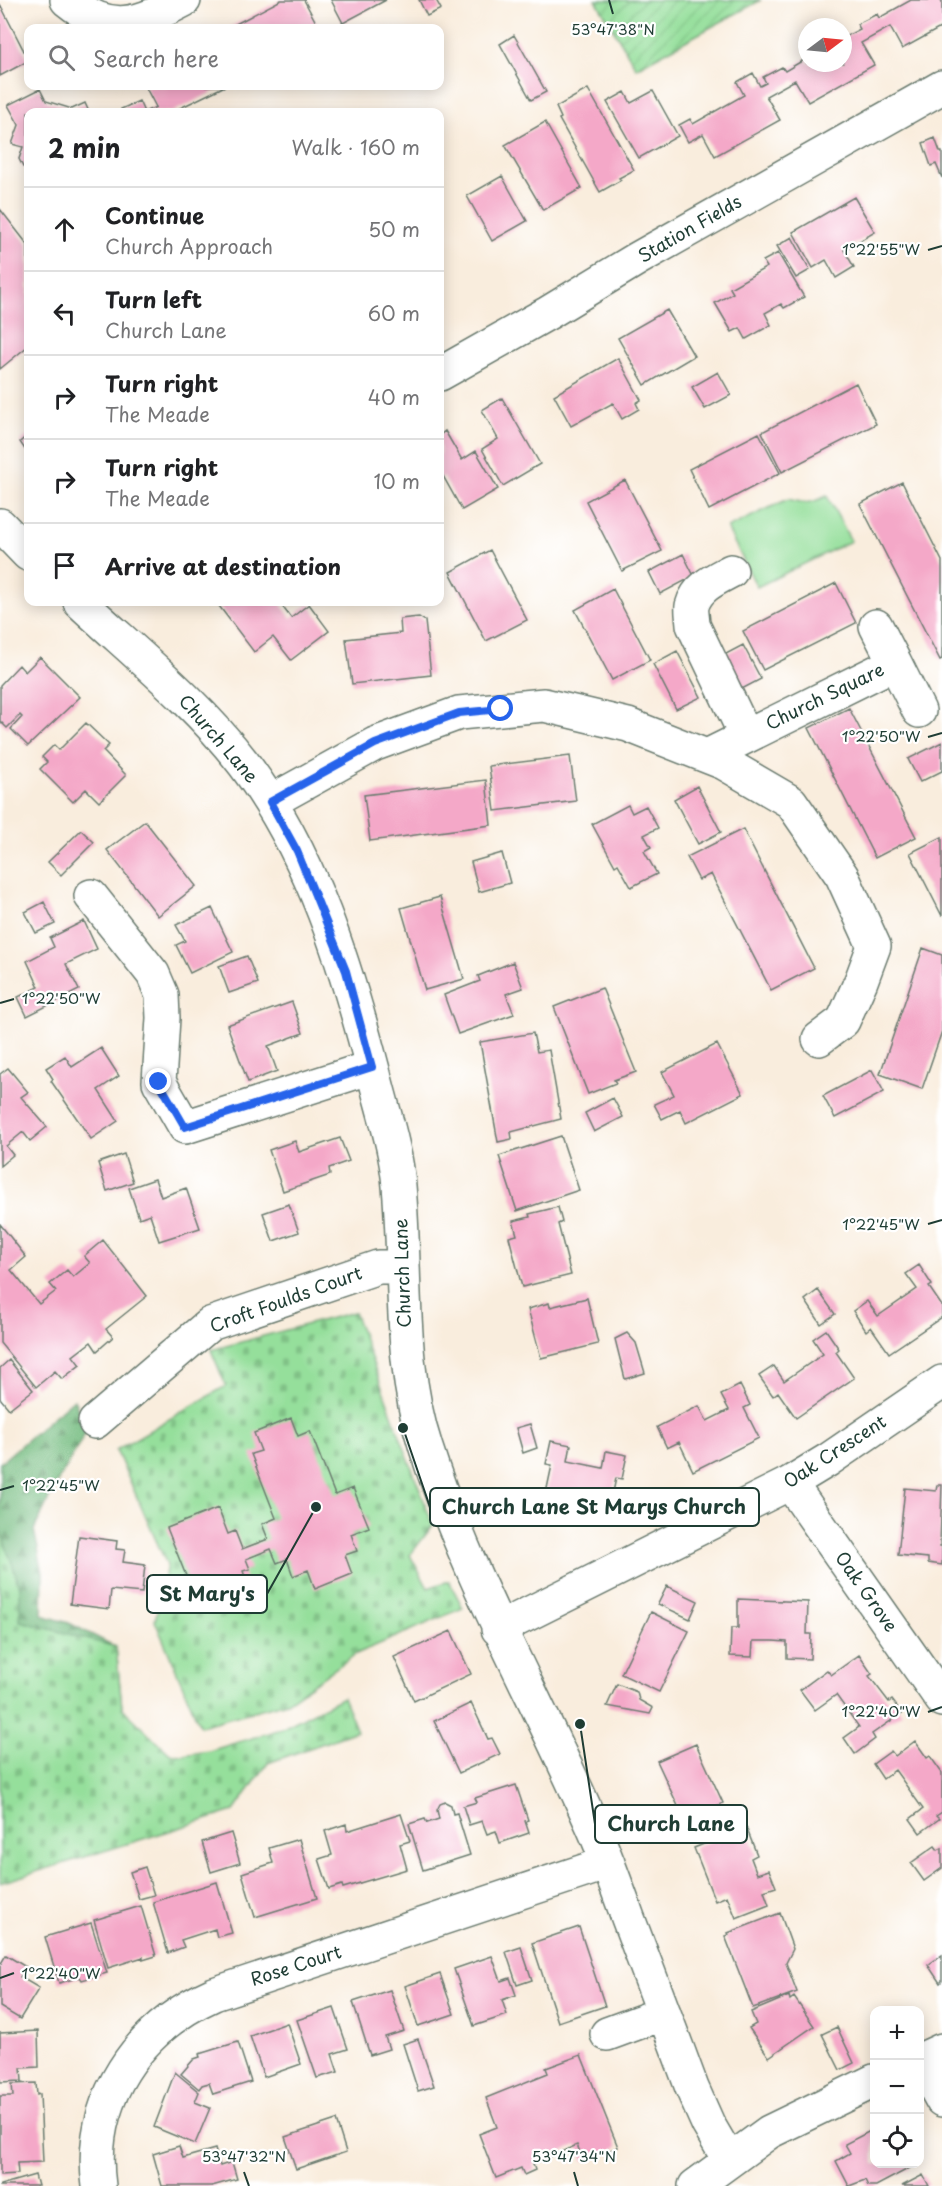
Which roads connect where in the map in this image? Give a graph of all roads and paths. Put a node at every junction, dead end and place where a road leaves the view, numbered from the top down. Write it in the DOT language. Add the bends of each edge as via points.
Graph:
graph roads {
  1 [pos="67,0"];
  2 [pos="184,0"];
  3 [pos="942,87"];
  4 [pos="444,372"];
  5 [pos="0,525"];
  6 [pos="24,550"];
  7 [pos="731,571"];
  8 [pos="91,606"];
  9 [pos="876,626"];
  10 [pos="895,663"];
  11 [pos="919,711"];
  12 [pos="746,736"];
  13 [pos="707,756"];
  14 [pos="270,802"];
  15 [pos="91,896"];
  16 [pos="819,1039"];
  17 [pos="372,1067"];
  18 [pos="403,1267"];
  19 [pos="942,1382"];
  20 [pos="95,1422"];
  21 [pos="790,1483"];
  22 [pos="498,1629"];
  23 [pos="942,1700"];
  24 [pos="608,1863"];
  25 [pos="664,2013"];
  26 [pos="607,2034"];
  27 [pos="942,2050"];
  28 [pos="924,2058"];
  29 [pos="924,2067"];
  30 [pos="870,2082"];
  31 [pos="942,2100"];
  32 [pos="729,2160"];
  33 [pos="99,2186"];
  34 [pos="695,2186"];
  1 -- 2 [label="street" via="83,14 107,22 132,23"];
  3 -- 4 [label="street, Station Fields"];
  5 -- 6 [label="street"];
  7 -- 12 [label="street" via="701,591 692,606 693,625"];
  8 -- 14 [label="street, Church Lane" via="213,727"];
  9 -- 10 [label="street"];
  10 -- 11 [label="street, Church Square"];
  10 -- 12 [label="street, Church Square"];
  12 -- 13 [label="street, Church Square"];
  13 -- 14 [label="street" via="628,725 544,705 459,713 375,744"];
  13 -- 16 [label="street" via="791,802 842,876 874,946 843,1021"];
  14 -- 17 [label="street, Church Lane" via="297,851 346,971"];
  15 -- 17 [label="street" via="153,974 162,995 159,1082 185,1127"];
  17 -- 18 [label="street, Church Lane" via="399,1183"];
  18 -- 20 [label="street, Croft Foulds Court" via="378,1267 210,1324"];
  18 -- 22 [label="street, Church Lane" via="405,1336 414,1407 447,1511"];
  19 -- 21 [label="street, Oak Crescent"];
  21 -- 22 [label="street, Oak Crescent"];
  21 -- 23 [label="street, Oak Grove"];
  22 -- 24 [label="street, Church Lane"];
  24 -- 25 [label="street, Church Lane"];
  24 -- 33 [label="street, Rose Court" via="190,2004 150,2035 120,2076 102,2124"];
  25 -- 26 [label="street"];
  25 -- 32 [label="street, Church Lane" via="696,2097"];
  27 -- 28 [label="street"];
  29 -- 31 [label="street"];
  30 -- 32 [label="street" via="769,2132"];
  32 -- 34 [label="street"];
}
